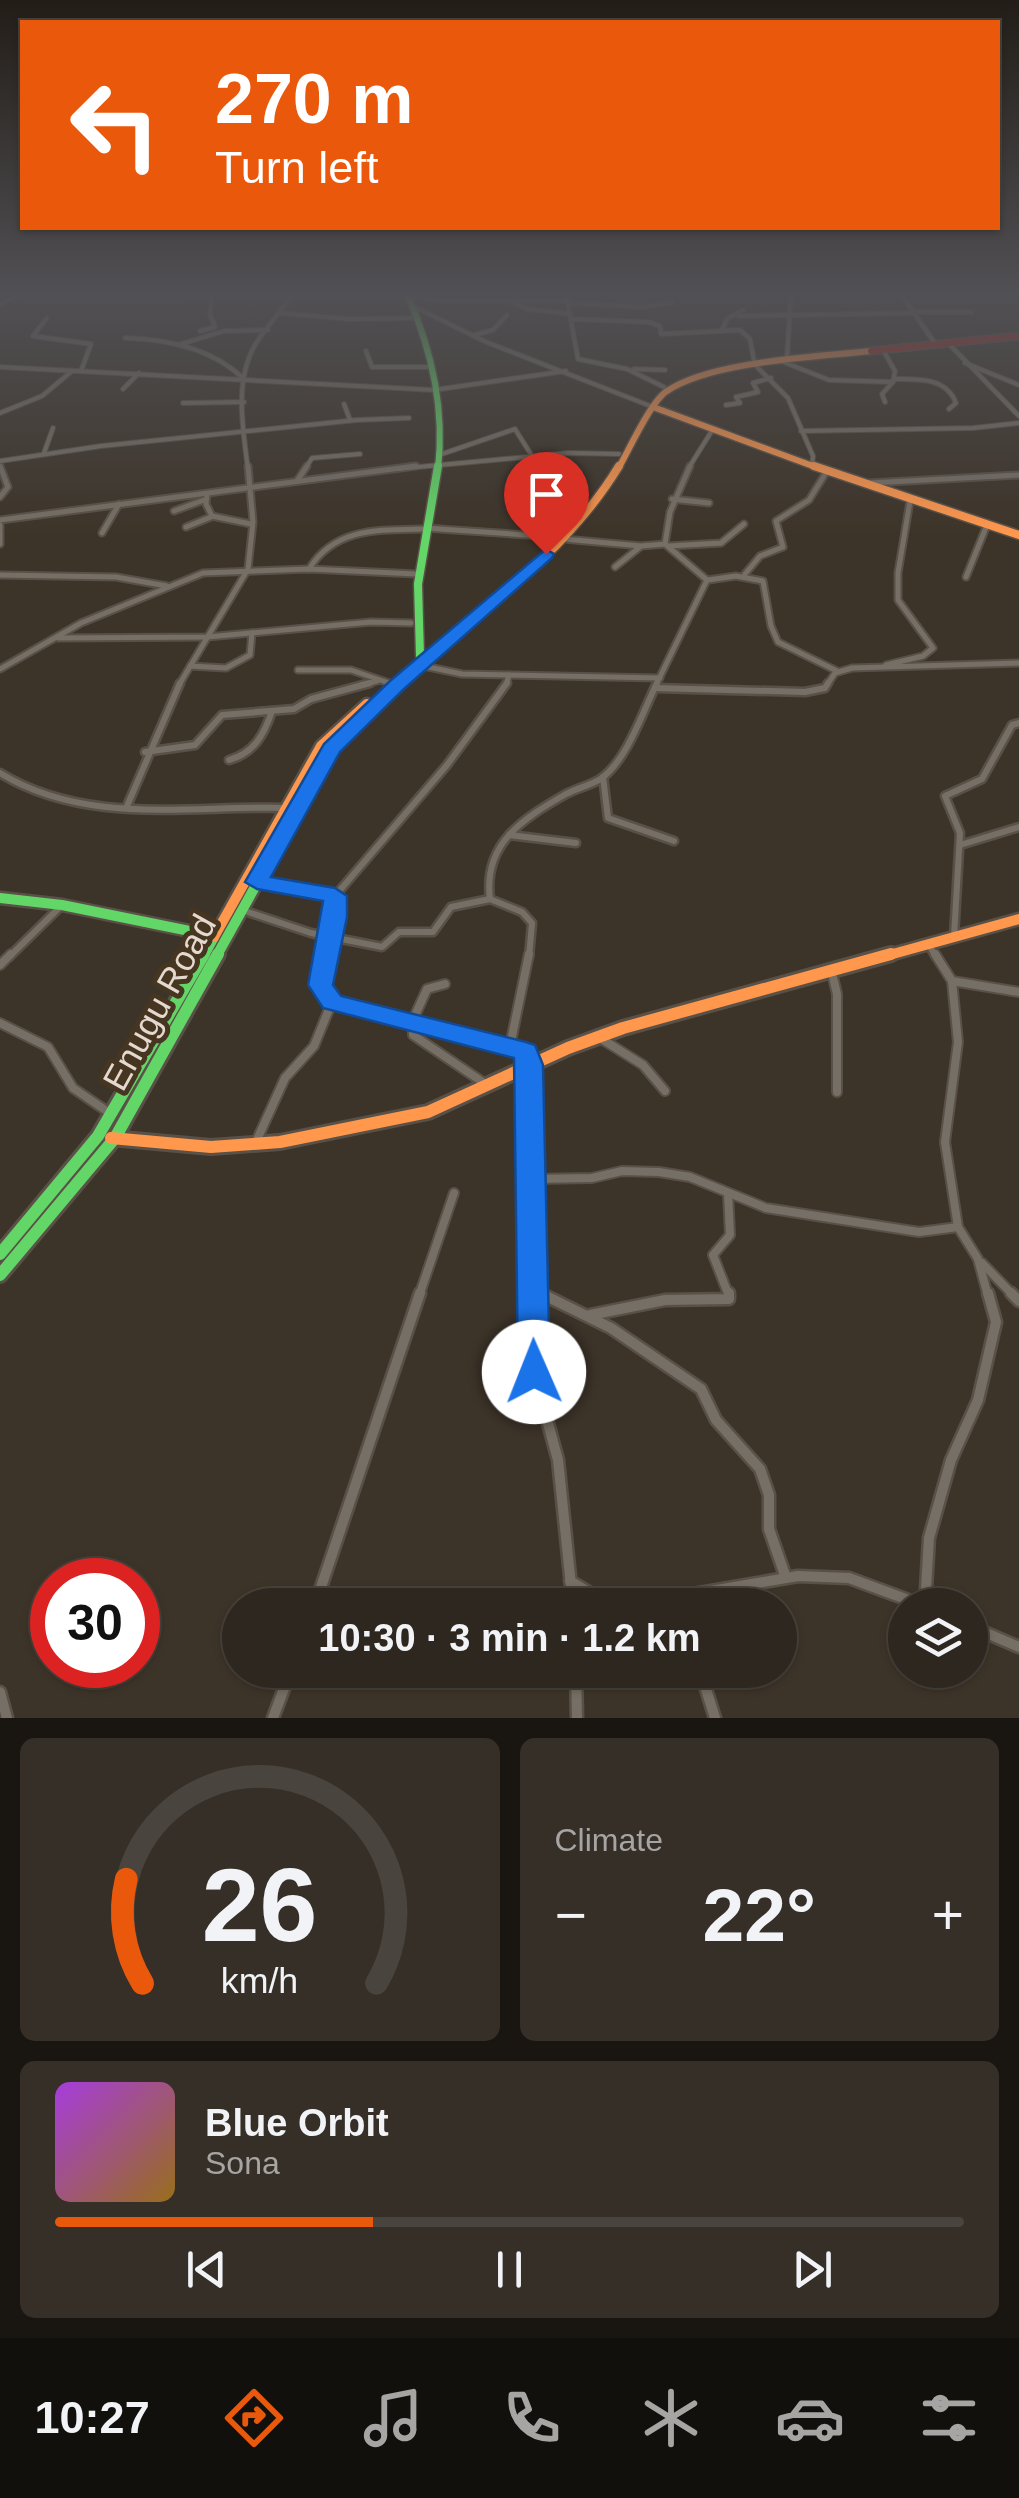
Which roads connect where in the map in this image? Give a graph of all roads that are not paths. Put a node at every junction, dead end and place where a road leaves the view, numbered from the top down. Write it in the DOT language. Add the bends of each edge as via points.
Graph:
graph roads {
  1 [pos="67,374"];
  2 [pos="139,374"];
  3 [pos="160,374"];
  4 [pos="237,374"];
  5 [pos="245,374"];
  6 [pos="431,374"];
  7 [pos="550,374"];
  8 [pos="571,374"];
  9 [pos="638,374"];
  10 [pos="712,374"];
  11 [pos="715,374"];
  12 [pos="767,374"];
  13 [pos="817,374"];
  14 [pos="894,374"];
  15 [pos="976,374"];
  16 [pos="994,374"];
  17 [pos="771,378"];
  18 [pos="244,379"];
  19 [pos="893,380"];
  20 [pos="1019,384"];
  21 [pos="664,387"];
  22 [pos="123,389"];
  23 [pos="434,390"];
  24 [pos="244,402"];
  25 [pos="886,402"];
  26 [pos="182,403"];
  27 [pos="344,404"];
  28 [pos="726,405"];
  29 [pos="650,406"];
  30 [pos="949,409"];
  31 [pos="0,413"];
  32 [pos="409,418"];
  33 [pos="350,420"];
  34 [pos="1019,420"];
  35 [pos="53,428"];
  36 [pos="712,429"];
  37 [pos="801,431"];
  38 [pos="244,434"];
  39 [pos="44,453"];
  40 [pos="360,454"];
  41 [pos="619,454"];
  42 [pos="532,456"];
  43 [pos="439,459"];
  44 [pos="0,464"];
  45 [pos="812,465"];
  46 [pos="827,471"];
  47 [pos="1019,476"];
  48 [pos="296,482"];
  49 [pos="863,484"];
  50 [pos="248,488"];
  51 [pos="208,493"];
  52 [pos="0,497"];
  53 [pos="672,499"];
  54 [pos="910,501"];
  55 [pos="120,502"];
  56 [pos="709,502"];
  57 [pos="205,503"];
  58 [pos="174,510"];
  59 [pos="212,518"];
  60 [pos="0,522"];
  61 [pos="251,524"];
  62 [pos="744,524"];
  63 [pos="987,525"];
  64 [pos="186,527"];
  65 [pos="425,528"];
  66 [pos="102,534"];
  67 [pos="1019,535"];
  68 [pos="559,538"];
  69 [pos="0,544"];
  70 [pos="666,545"];
  71 [pos="641,546"];
  72 [pos="615,567"];
  73 [pos="309,569"];
  74 [pos="248,570"];
  75 [pos="0,574"];
  76 [pos="417,574"];
  77 [pos="745,574"];
  78 [pos="966,578"];
  79 [pos="707,580"];
  80 [pos="166,586"];
  81 [pos="411,623"];
  82 [pos="252,633"];
  83 [pos="206,637"];
  84 [pos="56,638"];
  85 [pos="422,660"];
  86 [pos="908,660"];
  87 [pos="1019,664"];
  88 [pos="190,666"];
  89 [pos="895,666"];
  90 [pos="914,668"];
  91 [pos="0,669"];
  92 [pos="298,670"];
  93 [pos="838,672"];
  94 [pos="509,675"];
  95 [pos="660,678"];
  96 [pos="383,682"];
  97 [pos="656,688"];
  98 [pos="272,711"];
  99 [pos="1019,723"];
  100 [pos="145,752"];
  101 [pos="229,760"];
  102 [pos="0,773"];
  103 [pos="603,777"];
  104 [pos="127,806"];
  105 [pos="290,808"];
  106 [pos="1019,827"];
  107 [pos="508,835"];
  108 [pos="674,840"];
  109 [pos="576,843"];
  110 [pos="960,845"];
  111 [pos="257,882"];
  112 [pos="335,896"];
  113 [pos="0,898"];
  114 [pos="490,898"];
  115 [pos="62,906"];
  116 [pos="242,910"];
  117 [pos="1019,919"];
  118 [pos="214,936"];
  119 [pos="954,938"];
  120 [pos="330,941"];
  121 [pos="930,945"];
  122 [pos="0,965"];
  123 [pos="832,972"];
  124 [pos="952,981"];
  125 [pos="445,984"];
  126 [pos="1019,992"];
  127 [pos="332,1002"];
  128 [pos="413,1020"];
  129 [pos="0,1023"];
  130 [pos="599,1037"];
  131 [pos="510,1046"];
  132 [pos="530,1065"];
  133 [pos="487,1086"];
  134 [pos="665,1091"];
  135 [pos="837,1092"];
  136 [pos="112,1115"];
  137 [pos="98,1136"];
  138 [pos="115,1138"];
  139 [pos="255,1144"];
  140 [pos="530,1179"];
  141 [pos="728,1191"];
  142 [pos="454,1193"];
  143 [pos="958,1227"];
  144 [pos="0,1254"];
  145 [pos="978,1259"];
  146 [pos="0,1276"];
  147 [pos="532,1291"];
  148 [pos="1019,1301"];
  149 [pos="588,1316"];
  150 [pos="786,1578"];
  151 [pos="570,1581"];
  152 [pos="321,1588"];
  153 [pos="571,1588"];
  154 [pos="579,1588"];
  155 [pos="739,1588"];
  156 [pos="925,1588"];
  157 [pos="888,1592"];
  158 [pos="988,1634"];
  159 [pos="1019,1647"];
  160 [pos="284,1688"];
  161 [pos="577,1688"];
  162 [pos="706,1688"];
  163 [pos="0,1692"];
  164 [pos="7,1718"];
  165 [pos="273,1718"];
  166 [pos="578,1718"];
  167 [pos="715,1718"];
  1 -- 31 [label="street" via="42,396"];
  2 -- 22 [label="street"];
  3 -- 18 [label="street"];
  4 -- 18 [label="street"];
  5 -- 18 [label="street"];
  6 -- 23 [label="main road"];
  7 -- 23 [label="street"];
  8 -- 29 [label="street"];
  9 -- 21 [label="street"];
  10 -- 21 [label="main road"];
  11 -- 29 [label="main road, Enugu Road" via="673,386"];
  12 -- 17 [label="street"];
  13 -- 19 [label="street"];
  14 -- 19 [label="street"];
  15 -- 34 [label="street"];
  16 -- 20 [label="street"];
  17 -- 28 [label="street" via="753,383 758,392 736,397 740,403"];
  17 -- 37 [label="street"];
  18 -- 23 [label="street"];
  18 -- 24 [label="street"];
  19 -- 25 [label="street" via="882,394"];
  19 -- 30 [label="street" via="946,387 955,394"];
  21 -- 29 [label="main road"];
  23 -- 43 [label="main road"];
  24 -- 26 [label="street"];
  24 -- 38 [label="street"];
  27 -- 33 [label="street"];
  29 -- 36 [label="main road"];
  29 -- 41 [label="main road"];
  29 -- 68 [label="main road, Enugu Road" via="604,491"];
  32 -- 33 [label="street"];
  33 -- 38 [label="street"];
  34 -- 37 [label="street" via="973,428"];
  35 -- 39 [label="street"];
  36 -- 45 [label="main road"];
  36 -- 53 [label="street"];
  37 -- 45 [label="street"];
  38 -- 39 [label="street"];
  38 -- 50 [label="street"];
  39 -- 44 [label="street"];
  40 -- 48 [label="street" via="312,458"];
  41 -- 42 [label="street"];
  41 -- 68 [label="main road"];
  42 -- 43 [label="street"];
  42 -- 43 [label="street" via="514,430"];
  43 -- 48 [label="street"];
  43 -- 65 [label="main road"];
  44 -- 52 [label="street" via="8,487"];
  45 -- 46 [label="main road"];
  46 -- 49 [label="main road"];
  46 -- 77 [label="street" via="810,500 775,524 783,546 760,556"];
  47 -- 49 [label="street"];
  48 -- 50 [label="street"];
  49 -- 54 [label="main road"];
  50 -- 51 [label="street"];
  50 -- 61 [label="street"];
  51 -- 55 [label="street"];
  51 -- 57 [label="street"];
  53 -- 56 [label="street"];
  53 -- 70 [label="street"];
  54 -- 63 [label="main road"];
  54 -- 86 [label="street" via="896,587 903,611 933,648"];
  55 -- 60 [label="street"];
  55 -- 66 [label="street"];
  57 -- 58 [label="street"];
  57 -- 59 [label="street"];
  59 -- 61 [label="street"];
  59 -- 64 [label="street"];
  60 -- 69 [label="street"];
  61 -- 74 [label="street"];
  62 -- 70 [label="street" via="723,544"];
  63 -- 67 [label="main road"];
  63 -- 78 [label="street"];
  65 -- 68 [label="street"];
  65 -- 73 [label="street" via="358,530 320,551"];
  65 -- 76 [label="main road"];
  68 -- 71 [label="street"];
  68 -- 85 [label="main road, Enugu Road"];
  70 -- 71 [label="street"];
  70 -- 79 [label="street"];
  71 -- 72 [label="street"];
  73 -- 74 [label="street"];
  73 -- 76 [label="street"];
  74 -- 80 [label="street" via="203,573"];
  74 -- 83 [label="street"];
  75 -- 80 [label="street" via="116,577"];
  76 -- 81 [label="main road"];
  77 -- 79 [label="street"];
  77 -- 93 [label="street" via="765,585 778,642"];
  79 -- 95 [label="street"];
  80 -- 84 [label="street"];
  81 -- 82 [label="street"];
  81 -- 85 [label="main road"];
  82 -- 83 [label="street"];
  82 -- 88 [label="street" via="250,655 235,666"];
  83 -- 84 [label="street"];
  83 -- 88 [label="street"];
  84 -- 91 [label="street"];
  85 -- 94 [label="street" via="462,674"];
  85 -- 96 [label="main road"];
  85 -- 105 [label="main road, Enugu Road" via="332,748"];
  86 -- 89 [label="street"];
  86 -- 90 [label="street"];
  87 -- 90 [label="street"];
  88 -- 100 [label="street"];
  89 -- 90 [label="street"];
  89 -- 93 [label="street"];
  92 -- 96 [label="street" via="352,670"];
  93 -- 97 [label="street" via="825,688 805,692"];
  94 -- 95 [label="street"];
  94 -- 112 [label="street" via="447,765"];
  95 -- 97 [label="street"];
  96 -- 98 [label="street"];
  96 -- 105 [label="main road" via="321,746"];
  97 -- 103 [label="street"];
  98 -- 100 [label="street" via="222,715 194,745"];
  98 -- 101 [label="street" via="251,751"];
  99 -- 110 [label="street" via="980,782 945,796"];
  100 -- 104 [label="street"];
  102 -- 104 [label="street" via="62,801"];
  103 -- 107 [label="street"];
  103 -- 108 [label="street" via="608,818"];
  104 -- 105 [label="street"];
  105 -- 111 [label="main road, Enugu Road"];
  105 -- 118 [label="main road"];
  106 -- 110 [label="street"];
  107 -- 109 [label="street"];
  107 -- 114 [label="street" via="487,876"];
  110 -- 119 [label="street"];
  111 -- 112 [label="street"];
  111 -- 116 [label="main road, Enugu Road"];
  112 -- 120 [label="street"];
  113 -- 115 [label="main road"];
  114 -- 120 [label="street" via="451,907 433,932 399,932 384,947"];
  114 -- 131 [label="street" via="522,912 534,930"];
  115 -- 118 [label="main road"];
  115 -- 122 [label="street"];
  116 -- 120 [label="street"];
  116 -- 138 [label="main road, Enugu Road"];
  117 -- 119 [label="main road"];
  118 -- 136 [label="main road"];
  119 -- 121 [label="main road"];
  120 -- 127 [label="street" via="320,985"];
  121 -- 123 [label="main road"];
  121 -- 124 [label="street"];
  123 -- 130 [label="main road"];
  123 -- 135 [label="street"];
  124 -- 126 [label="street"];
  124 -- 143 [label="street" via="958,1042 945,1142"];
  125 -- 128 [label="street" via="427,990"];
  127 -- 128 [label="street"];
  127 -- 139 [label="street" via="314,1046 284,1078"];
  128 -- 131 [label="street"];
  128 -- 133 [label="street" via="417,1040"];
  129 -- 136 [label="street" via="48,1046 73,1088"];
  130 -- 132 [label="main road"];
  130 -- 134 [label="street" via="643,1066"];
  131 -- 132 [label="street" via="524,1049"];
  132 -- 133 [label="main road"];
  132 -- 140 [label="main road"];
  133 -- 139 [label="main road" via="428,1112"];
  136 -- 137 [label="main road"];
  137 -- 138 [label="main road"];
  137 -- 144 [label="main road"];
  138 -- 139 [label="main road" via="210,1148"];
  138 -- 146 [label="main road, Enugu Road"];
  140 -- 141 [label="street" via="660,1172"];
  140 -- 147 [label="street"];
  141 -- 143 [label="street" via="766,1208 814,1216 918,1232"];
  141 -- 149 [label="street" via="732,1236 713,1255 729,1300 665,1300"];
  142 -- 152 [label="street"];
  143 -- 145 [label="street"];
  145 -- 148 [label="street"];
  145 -- 156 [label="street" via="996,1322 978,1400 951,1460 929,1538"];
  147 -- 149 [label="street"];
  147 -- 151 [label="street" via="534,1372 558,1460"];
  149 -- 150 [label="street" via="701,1388 716,1420 760,1469 769,1529"];
  150 -- 155 [label="street"];
  150 -- 157 [label="street" via="849,1578"];
  151 -- 153 [label="street"];
  151 -- 154 [label="street"];
  158 -- 159 [label="street"];
  160 -- 165 [label="street"];
  161 -- 166 [label="street"];
  162 -- 167 [label="street"];
  163 -- 164 [label="street"];
}
